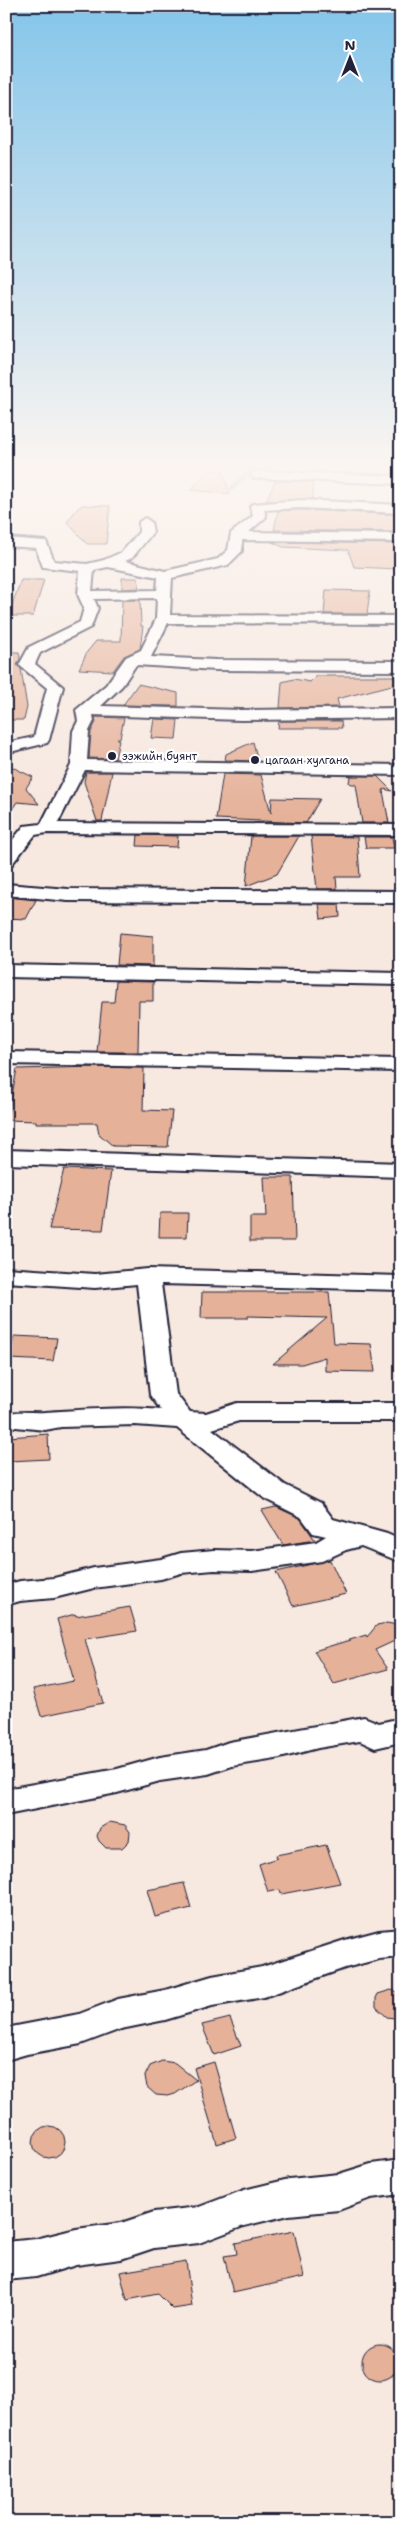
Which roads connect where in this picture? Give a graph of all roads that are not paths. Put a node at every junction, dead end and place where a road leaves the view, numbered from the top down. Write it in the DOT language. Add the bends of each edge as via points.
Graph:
graph roads {
  1 [pos="86,581"];
  2 [pos="164,581"];
  3 [pos="163,594"];
  4 [pos="85,595"];
  5 [pos="163,618"];
  6 [pos="401,620"];
  7 [pos="130,660"];
  8 [pos="401,666"];
  9 [pos="84,710"];
  10 [pos="401,713"];
  11 [pos="6,748"];
  12 [pos="79,764"];
  13 [pos="401,770"];
  14 [pos="47,828"];
  15 [pos="401,830"];
  16 [pos="6,860"];
  17 [pos="6,889"];
  18 [pos="401,897"];
  19 [pos="6,971"];
  20 [pos="401,979"];
  21 [pos="6,1058"];
  22 [pos="401,1065"];
  23 [pos="6,1157"];
  24 [pos="401,1170"];
  25 [pos="6,1274"];
  26 [pos="148,1276"];
  27 [pos="401,1283"];
  28 [pos="401,1412"];
  29 [pos="181,1418"];
  30 [pos="14,1420"];
  31 [pos="359,1537"];
  32 [pos="401,1552"];
  33 [pos="6,1595"];
  34 [pos="401,1730"];
  35 [pos="6,1802"];
  36 [pos="401,1943"];
  37 [pos="6,2044"];
  38 [pos="401,2177"];
  39 [pos="6,2261"];
  1 -- 4 [label="street"];
  2 -- 3 [label="street"];
  3 -- 4 [label="street"];
  3 -- 5 [label="street"];
  4 -- 11 [label="street" via="91,608 86,624 34,650 27,665 55,686 41,740"];
  5 -- 6 [label="street"];
  5 -- 7 [label="street" via="147,653"];
  7 -- 8 [label="street" via="216,665"];
  7 -- 9 [label="street" via="122,678 108,695"];
  9 -- 10 [label="street" via="241,715"];
  9 -- 12 [label="street" via="86,721 81,731"];
  12 -- 13 [label="street"];
  12 -- 14 [label="street"];
  14 -- 15 [label="street"];
  14 -- 16 [label="street" via="30,830"];
  17 -- 18 [label="street" via="68,895"];
  19 -- 20 [label="street"];
  21 -- 22 [label="street"];
  23 -- 24 [label="street"];
  25 -- 26 [label="street" via="95,1281"];
  26 -- 27 [label="street"];
  26 -- 29 [label="street" via="163,1395"];
  28 -- 29 [label="street" via="238,1412 207,1422"];
  29 -- 30 [label="street" via="135,1416"];
  29 -- 31 [label="street" via="275,1492 311,1510 323,1526"];
  31 -- 32 [label="street"];
  31 -- 33 [label="street" via="322,1550 252,1561 181,1563"];
  34 -- 35 [label="street" via="375,1736 364,1728 318,1736 229,1754 208,1762"];
  36 -- 37 [label="street" via="345,1954 264,1982 118,2014 81,2029"];
  38 -- 39 [label="street" via="371,2181 339,2192 289,2197 244,2208 199,2225 154,2230 121,2241"];
}
